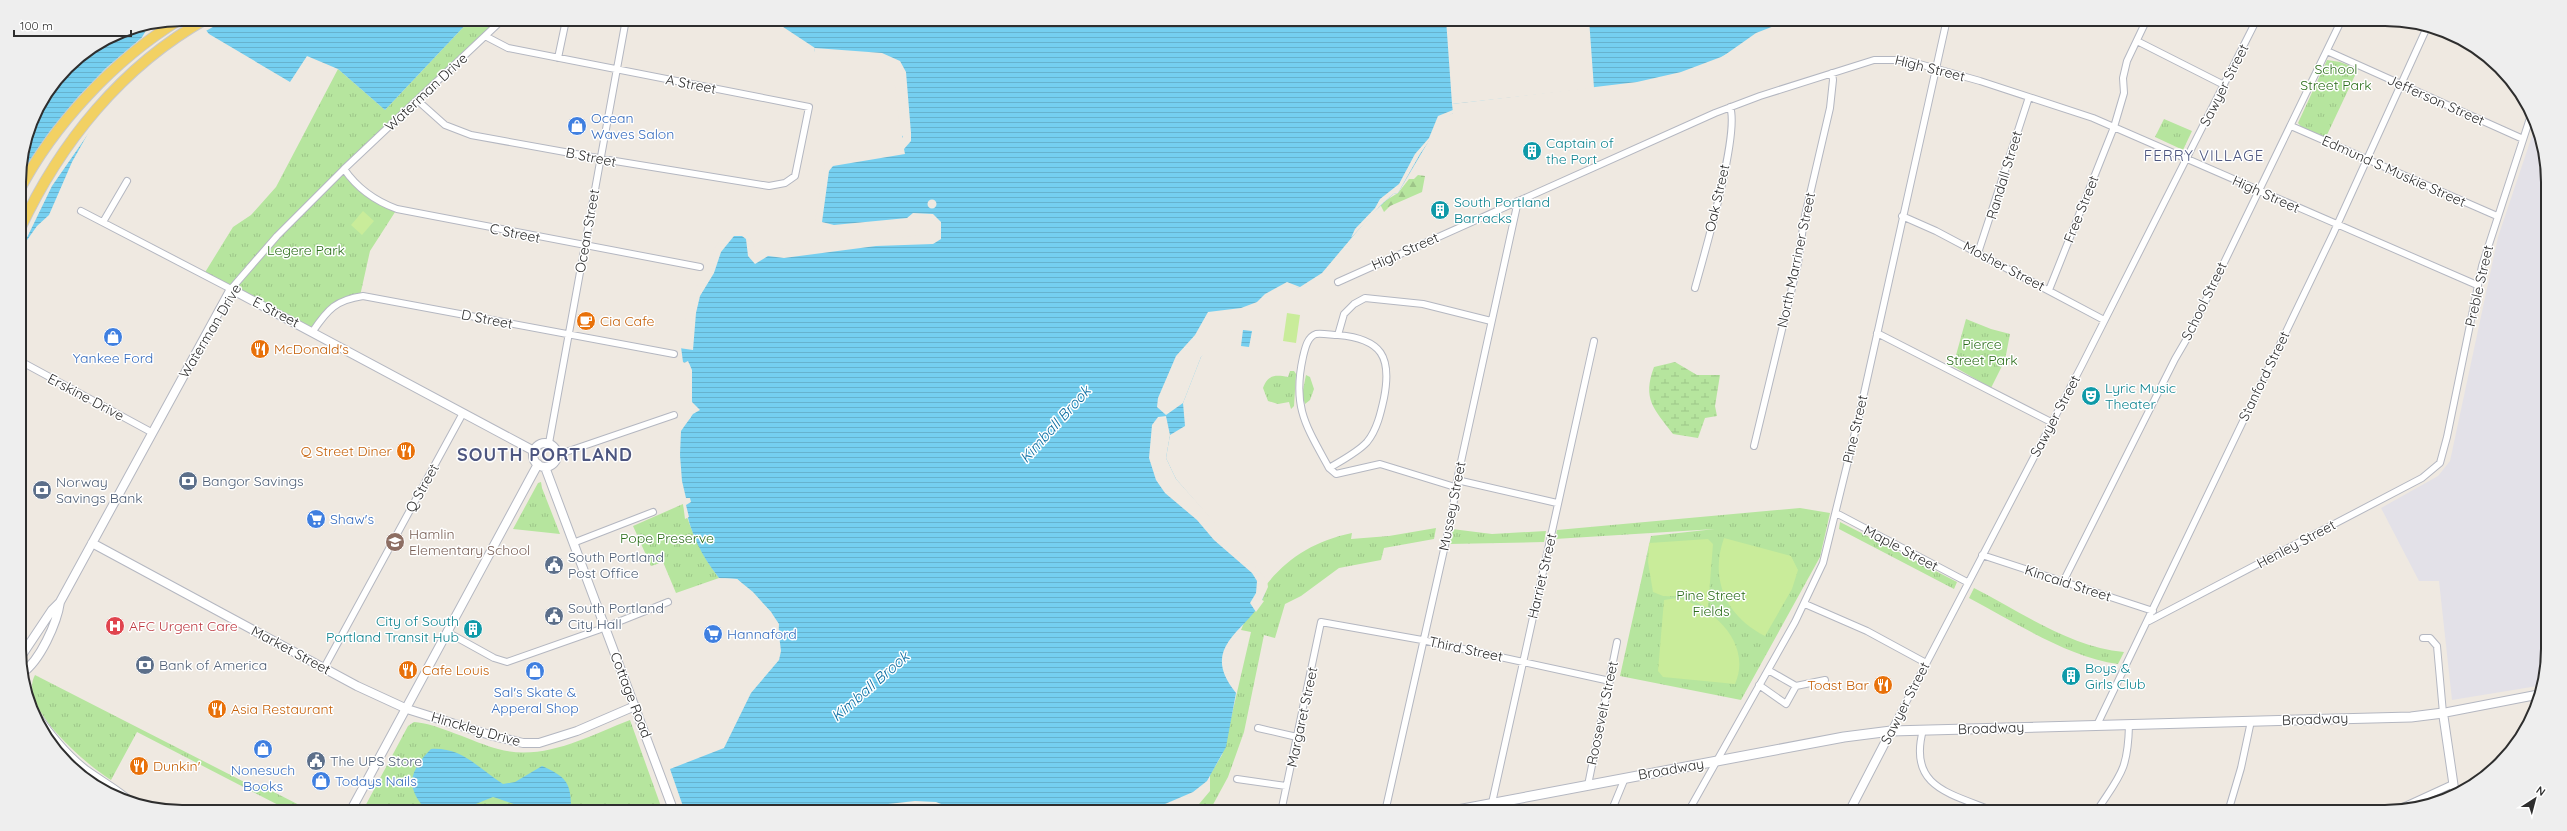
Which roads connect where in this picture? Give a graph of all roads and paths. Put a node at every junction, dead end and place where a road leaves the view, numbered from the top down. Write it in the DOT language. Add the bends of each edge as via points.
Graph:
graph roads {
  1 [pos="169,26"];
  2 [pos="195,26"];
  3 [pos="496,26"];
  4 [pos="565,26"];
  5 [pos="625,26"];
  6 [pos="1946,26"];
  7 [pos="2144,26"];
  8 [pos="2254,26"];
  9 [pos="2339,26"];
  10 [pos="2425,31"];
  11 [pos="485,36"];
  12 [pos="2137,41"];
  13 [pos="2327,51"];
  14 [pos="558,58"];
  15 [pos="1936,68"];
  16 [pos="618,70"];
  17 [pos="1832,73"];
  18 [pos="2224,85"];
  19 [pos="2400,85"];
  20 [pos="2029,97"];
  21 [pos="417,100"];
  22 [pos="1730,107"];
  23 [pos="2529,122"];
  24 [pos="2290,126"];
  25 [pos="2114,127"];
  26 [pos="2523,139"];
  27 [pos="600,159"];
  28 [pos="2367,159"];
  29 [pos="2187,160"];
  30 [pos="344,169"];
  31 [pos="26,180"];
  32 [pos="127,181"];
  33 [pos="776,186"];
  34 [pos="2258,190"];
  35 [pos="1518,201"];
  36 [pos="81,210"];
  37 [pos="1902,216"];
  38 [pos="2497,216"];
  39 [pos="26,218"];
  40 [pos="103,222"];
  41 [pos="2337,225"];
  42 [pos="585,246"];
  43 [pos="1978,252"];
  44 [pos="700,267"];
  45 [pos="1338,282"];
  46 [pos="2477,285"];
  47 [pos="1695,288"];
  48 [pos="231,289"];
  49 [pos="2049,290"];
  50 [pos="2104,320"];
  51 [pos="1491,321"];
  52 [pos="313,331"];
  53 [pos="1876,333"];
  54 [pos="567,335"];
  55 [pos="1338,335"];
  56 [pos="1594,341"];
  57 [pos="674,354"];
  58 [pos="26,364"];
  59 [pos="463,413"];
  60 [pos="674,415"];
  61 [pos="2051,422"];
  62 [pos="151,432"];
  63 [pos="549,443"];
  64 [pos="1754,446"];
  65 [pos="534,451"];
  66 [pos="557,455"];
  67 [pos="2440,463"];
  68 [pos="541,465"];
  69 [pos="1329,468"];
  70 [pos="1457,480"];
  71 [pos="1455,487"];
  72 [pos="1557,503"];
  73 [pos="653,512"];
  74 [pos="1836,513"];
  75 [pos="573,543"];
  76 [pos="92,544"];
  77 [pos="1982,555"];
  78 [pos="1967,582"];
  79 [pos="2064,582"];
  80 [pos="60,602"];
  81 [pos="668,602"];
  82 [pos="1804,604"];
  83 [pos="2153,611"];
  84 [pos="2149,621"];
  85 [pos="1321,622"];
  86 [pos="605,627"];
  87 [pos="447,632"];
  88 [pos="2423,638"];
  89 [pos="1422,640"];
  90 [pos="1617,642"];
  91 [pos="26,649"];
  92 [pos="1524,661"];
  93 [pos="1926,663"];
  94 [pos="324,668"];
  95 [pos="27,669"];
  96 [pos="1768,670"];
  97 [pos="1825,680"];
  98 [pos="1610,681"];
  99 [pos="1759,685"];
  100 [pos="1796,686"];
  101 [pos="2534,695"];
  102 [pos="635,706"];
  103 [pos="407,709"];
  104 [pos="2443,712"];
  105 [pos="2251,721"];
  106 [pos="2129,725"];
  107 [pos="2097,726"];
  108 [pos="1258,728"];
  109 [pos="1923,730"];
  110 [pos="1891,731"];
  111 [pos="1298,737"];
  112 [pos="54,739"];
  113 [pos="74,761"];
  114 [pos="74,761"];
  115 [pos="1716,761"];
  116 [pos="1624,778"];
  117 [pos="1237,779"];
  118 [pos="2453,784"];
  119 [pos="1588,785"];
  120 [pos="1286,786"];
  121 [pos="2454,789"];
  122 [pos="117,791"];
  123 [pos="2412,803"];
  124 [pos="354,805"];
  125 [pos="671,805"];
  126 [pos="1282,805"];
  127 [pos="1386,805"];
  128 [pos="1491,805"];
  129 [pos="1500,805"];
  130 [pos="1614,805"];
  131 [pos="1692,805"];
  132 [pos="1853,805"];
  133 [pos="1979,805"];
  134 [pos="2101,805"];
  135 [pos="2230,805"];
  1 -- 31 [label="main road" via="95,88 47,146"];
  2 -- 39 [label="main road" via="136,69 96,109 56,162"];
  3 -- 11 [label="street, Waterman Drive"];
  4 -- 14 [label="street"];
  5 -- 16 [label="street, Ocean Street"];
  6 -- 15 [label="street, Pine Street"];
  7 -- 12 [label="street, Free Street"];
  8 -- 18 [label="street, Sawyer Street"];
  9 -- 13 [label="street, School Street"];
  10 -- 19 [label="street, Stanford Street"];
  11 -- 14 [label="street, A Street" via="502,46"];
  11 -- 21 [label="street, Waterman Drive"];
  12 -- 18 [label="street"];
  12 -- 25 [label="street, Free Street" via="2127,61 2123,78 2124,93"];
  13 -- 19 [label="street, Jefferson Street"];
  13 -- 24 [label="street, School Street"];
  14 -- 16 [label="street, A Street"];
  15 -- 17 [label="street, High Street" via="1905,60 1883,58"];
  15 -- 20 [label="street, High Street"];
  15 -- 37 [label="street, Pine Street"];
  16 -- 27 [label="street, Ocean Street"];
  16 -- 33 [label="street, A Street" via="809,107 795,176"];
  17 -- 22 [label="street, High Street"];
  17 -- 64 [label="street, North Marriner Street" via="1830,108 1804,220 1798,263"];
  18 -- 29 [label="street, Sawyer Street"];
  19 -- 26 [label="street, Jefferson Street"];
  19 -- 28 [label="street, Stanford Street"];
  20 -- 25 [label="street, High Street"];
  20 -- 43 [label="street, Randall Street"];
  21 -- 27 [label="street, B Street" via="440,122 457,131"];
  21 -- 30 [label="street, Waterman Drive"];
  22 -- 35 [label="street, High Street"];
  22 -- 47 [label="street, Oak Street" via="1733,115 1728,148"];
  23 -- 26 [label="street, Preble Street"];
  24 -- 28 [label="street, Edmund S Muskie Street"];
  24 -- 34 [label="street, School Street"];
  25 -- 29 [label="street, High Street"];
  25 -- 49 [label="street, Free Street"];
  26 -- 38 [label="street, Preble Street"];
  27 -- 33 [label="street, B Street"];
  27 -- 42 [label="street, Ocean Street"];
  28 -- 38 [label="street, Edmund S Muskie Street"];
  28 -- 41 [label="street, Stanford Street"];
  29 -- 34 [label="street, High Street"];
  29 -- 50 [label="street, Sawyer Street"];
  30 -- 42 [label="street, C Street" via="371,197 397,209"];
  30 -- 48 [label="street, Waterman Drive" via="277,236"];
  32 -- 40 [label="street"];
  34 -- 41 [label="street, High Street"];
  34 -- 79 [label="street, School Street" via="2189,335"];
  35 -- 45 [label="street, High Street"];
  35 -- 51 [label="street, Mussey Street"];
  36 -- 40 [label="street, E Street"];
  37 -- 43 [label="street, Mosher Street"];
  37 -- 53 [label="street, Pine Street"];
  38 -- 46 [label="street, Preble Street"];
  40 -- 48 [label="street, E Street"];
  41 -- 46 [label="street, High Street"];
  41 -- 83 [label="street, Stanford Street" via="2181,546"];
  42 -- 44 [label="street, C Street"];
  42 -- 54 [label="street, Ocean Street"];
  43 -- 49 [label="street, Mosher Street"];
  46 -- 67 [label="street, Preble Street"];
  48 -- 52 [label="street, E Street"];
  48 -- 62 [label="street, Waterman Drive"];
  49 -- 50 [label="street, Mosher Street"];
  50 -- 61 [label="street, Sawyer Street"];
  51 -- 55 [label="street" via="1423,304 1365,298 1344,314"];
  51 -- 70 [label="street, Mussey Street"];
  52 -- 54 [label="street, D Street" via="331,307 347,298 363,296"];
  52 -- 59 [label="street, E Street"];
  53 -- 61 [label="street"];
  53 -- 74 [label="street, Pine Street"];
  54 -- 57 [label="street, D Street"];
  54 -- 63 [label="street, Ocean Street"];
  55 -- 69 [label="street" via="1316,334 1310,339 1306,346 1299,384 1300,410"];
  55 -- 69 [label="street" via="1365,340 1378,349 1385,359 1387,381 1382,411 1367,442"];
  56 -- 72 [label="street, Harriet Street"];
  58 -- 62 [label="street, Erskine Drive"];
  59 -- 65 [label="street, E Street"];
  59 -- 94 [label="street, Q Street"];
  60 -- 66 [label="street"];
  61 -- 77 [label="street, Sawyer Street"];
  62 -- 76 [label="street, Waterman Drive"];
  63 -- 65 [label="street" via="541,443"];
  63 -- 66 [label="street" via="555,448"];
  65 -- 68 [label="street" via="534,458"];
  66 -- 68 [label="street" via="555,462"];
  67 -- 84 [label="street, Henley Street" via="2422,478"];
  68 -- 75 [label="street, Cottage Road"];
  68 -- 87 [label="street"];
  69 -- 71 [label="street" via="1336,474 1380,464"];
  70 -- 71 [label="street, Mussey Street"];
  70 -- 72 [label="street"];
  71 -- 89 [label="street, Mussey Street" via="1452,514"];
  72 -- 92 [label="street, Harriet Street"];
  73 -- 75 [label="street"];
  74 -- 78 [label="street, Maple Street"];
  74 -- 82 [label="street, Pine Street" via="1823,563"];
  75 -- 86 [label="street, Cottage Road"];
  76 -- 80 [label="street, Waterman Drive"];
  76 -- 94 [label="street, Market Street"];
  77 -- 78 [label="street, Sawyer Street"];
  77 -- 79 [label="street, Kincaid Street"];
  78 -- 93 [label="street, Sawyer Street"];
  79 -- 83 [label="street, Kincaid Street"];
  80 -- 91 [label="street, Waterman Drive"];
  80 -- 95 [label="street, Waterman Drive" via="58,615 44,645"];
  81 -- 86 [label="street"];
  82 -- 93 [label="street" via="1867,631"];
  82 -- 96 [label="street, Pine Street"];
  83 -- 84 [label="street, Stanford Street"];
  84 -- 107 [label="street, Stanford Street"];
  85 -- 89 [label="street, Third Street"];
  85 -- 111 [label="street, Margaret Street"];
  86 -- 87 [label="street" via="507,662 494,658"];
  86 -- 102 [label="street, Cottage Road"];
  87 -- 103 [label="street"];
  88 -- 104 [label="street" via="2430,638 2436,646"];
  89 -- 92 [label="street, Third Street"];
  89 -- 127 [label="street, Mussey Street"];
  90 -- 98 [label="street, Roosevelt Street"];
  92 -- 98 [label="street, Third Street"];
  92 -- 128 [label="street, Harriet Street"];
  93 -- 110 [label="street, Sawyer Street"];
  94 -- 103 [label="street, Market Street"];
  96 -- 99 [label="street, Pine Street"];
  96 -- 100 [label="street"];
  97 -- 100 [label="street"];
  98 -- 119 [label="street, Roosevelt Street"];
  99 -- 100 [label="street" via="1786,704"];
  99 -- 115 [label="street, Pine Street"];
  101 -- 104 [label="street, Broadway"];
  102 -- 103 [label="street, Hinckley Drive" via="577,731 531,743 493,736"];
  102 -- 125 [label="street, Cottage Road"];
  103 -- 124 [label="street"];
  104 -- 105 [label="main road, Broadway" via="2411,717"];
  104 -- 118 [label="street"];
  105 -- 106 [label="main road, Broadway"];
  105 -- 135 [label="street"];
  106 -- 107 [label="main road, Broadway"];
  106 -- 134 [label="street" via="2128,755 2123,772"];
  107 -- 109 [label="main road, Broadway"];
  108 -- 111 [label="street"];
  109 -- 110 [label="main road, Broadway"];
  109 -- 133 [label="street" via="1919,751 1921,766 1928,779 1938,788"];
  110 -- 115 [label="main road, Broadway" via="1844,737"];
  110 -- 132 [label="street, Sawyer Street"];
  111 -- 120 [label="street, Margaret Street"];
  112 -- 114 [label="main road"];
  113 -- 122 [label="main road"];
  115 -- 116 [label="main road, Broadway"];
  115 -- 131 [label="street, Pine Street"];
  116 -- 119 [label="main road, Broadway"];
  116 -- 130 [label="street"];
  117 -- 120 [label="street"];
  118 -- 121 [label="street"];
  118 -- 123 [label="street"];
  119 -- 129 [label="main road, Broadway"];
  120 -- 126 [label="street, Margaret Street"];
}
